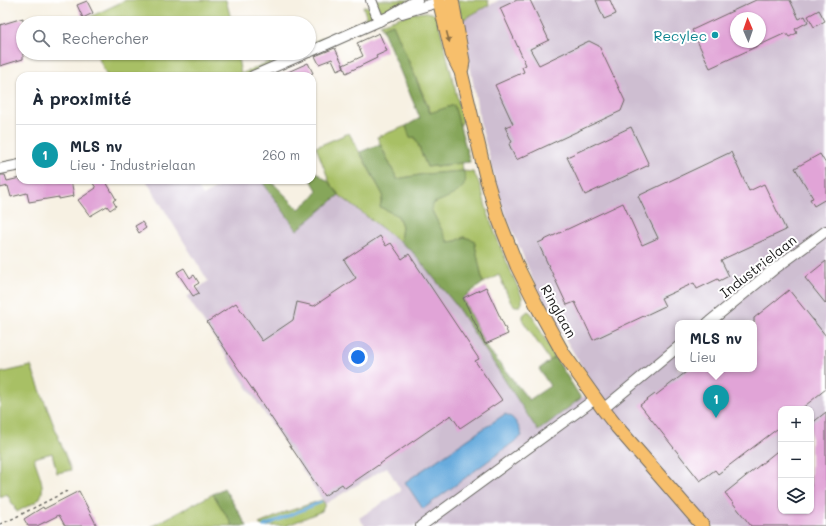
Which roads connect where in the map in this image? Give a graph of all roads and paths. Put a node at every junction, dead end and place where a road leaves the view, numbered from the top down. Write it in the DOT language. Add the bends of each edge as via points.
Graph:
graph roads {
  1 [pos="371,0"];
  2 [pos="417,0"];
  3 [pos="444,1"];
  4 [pos="384,19"];
  5 [pos="316,49"];
  6 [pos="290,60"];
  7 [pos="262,72"];
  8 [pos="16,167"];
  9 [pos="0,169"];
  10 [pos="826,231"];
  11 [pos="712,320"];
  12 [pos="675,349"];
  13 [pos="599,404"];
  14 [pos="67,491"];
  15 [pos="0,524"];
  16 [pos="421,526"];
  17 [pos="703,526"];
  1 -- 4 [label="street"];
  2 -- 4 [label="street"];
  3 -- 4 [label="street"];
  3 -- 13 [label="main road, Ringlaan" via="452,54 461,72 487,181 508,244 548,327"];
  4 -- 5 [label="street"];
  6 -- 7 [label="street"];
  8 -- 9 [label="street"];
  10 -- 11 [label="street, Industrielaan" via="772,270"];
  12 -- 13 [label="street"];
  13 -- 16 [label="street"];
  13 -- 17 [label="main road, Ringlaan"];
  14 -- 15 [label="path"];
}
